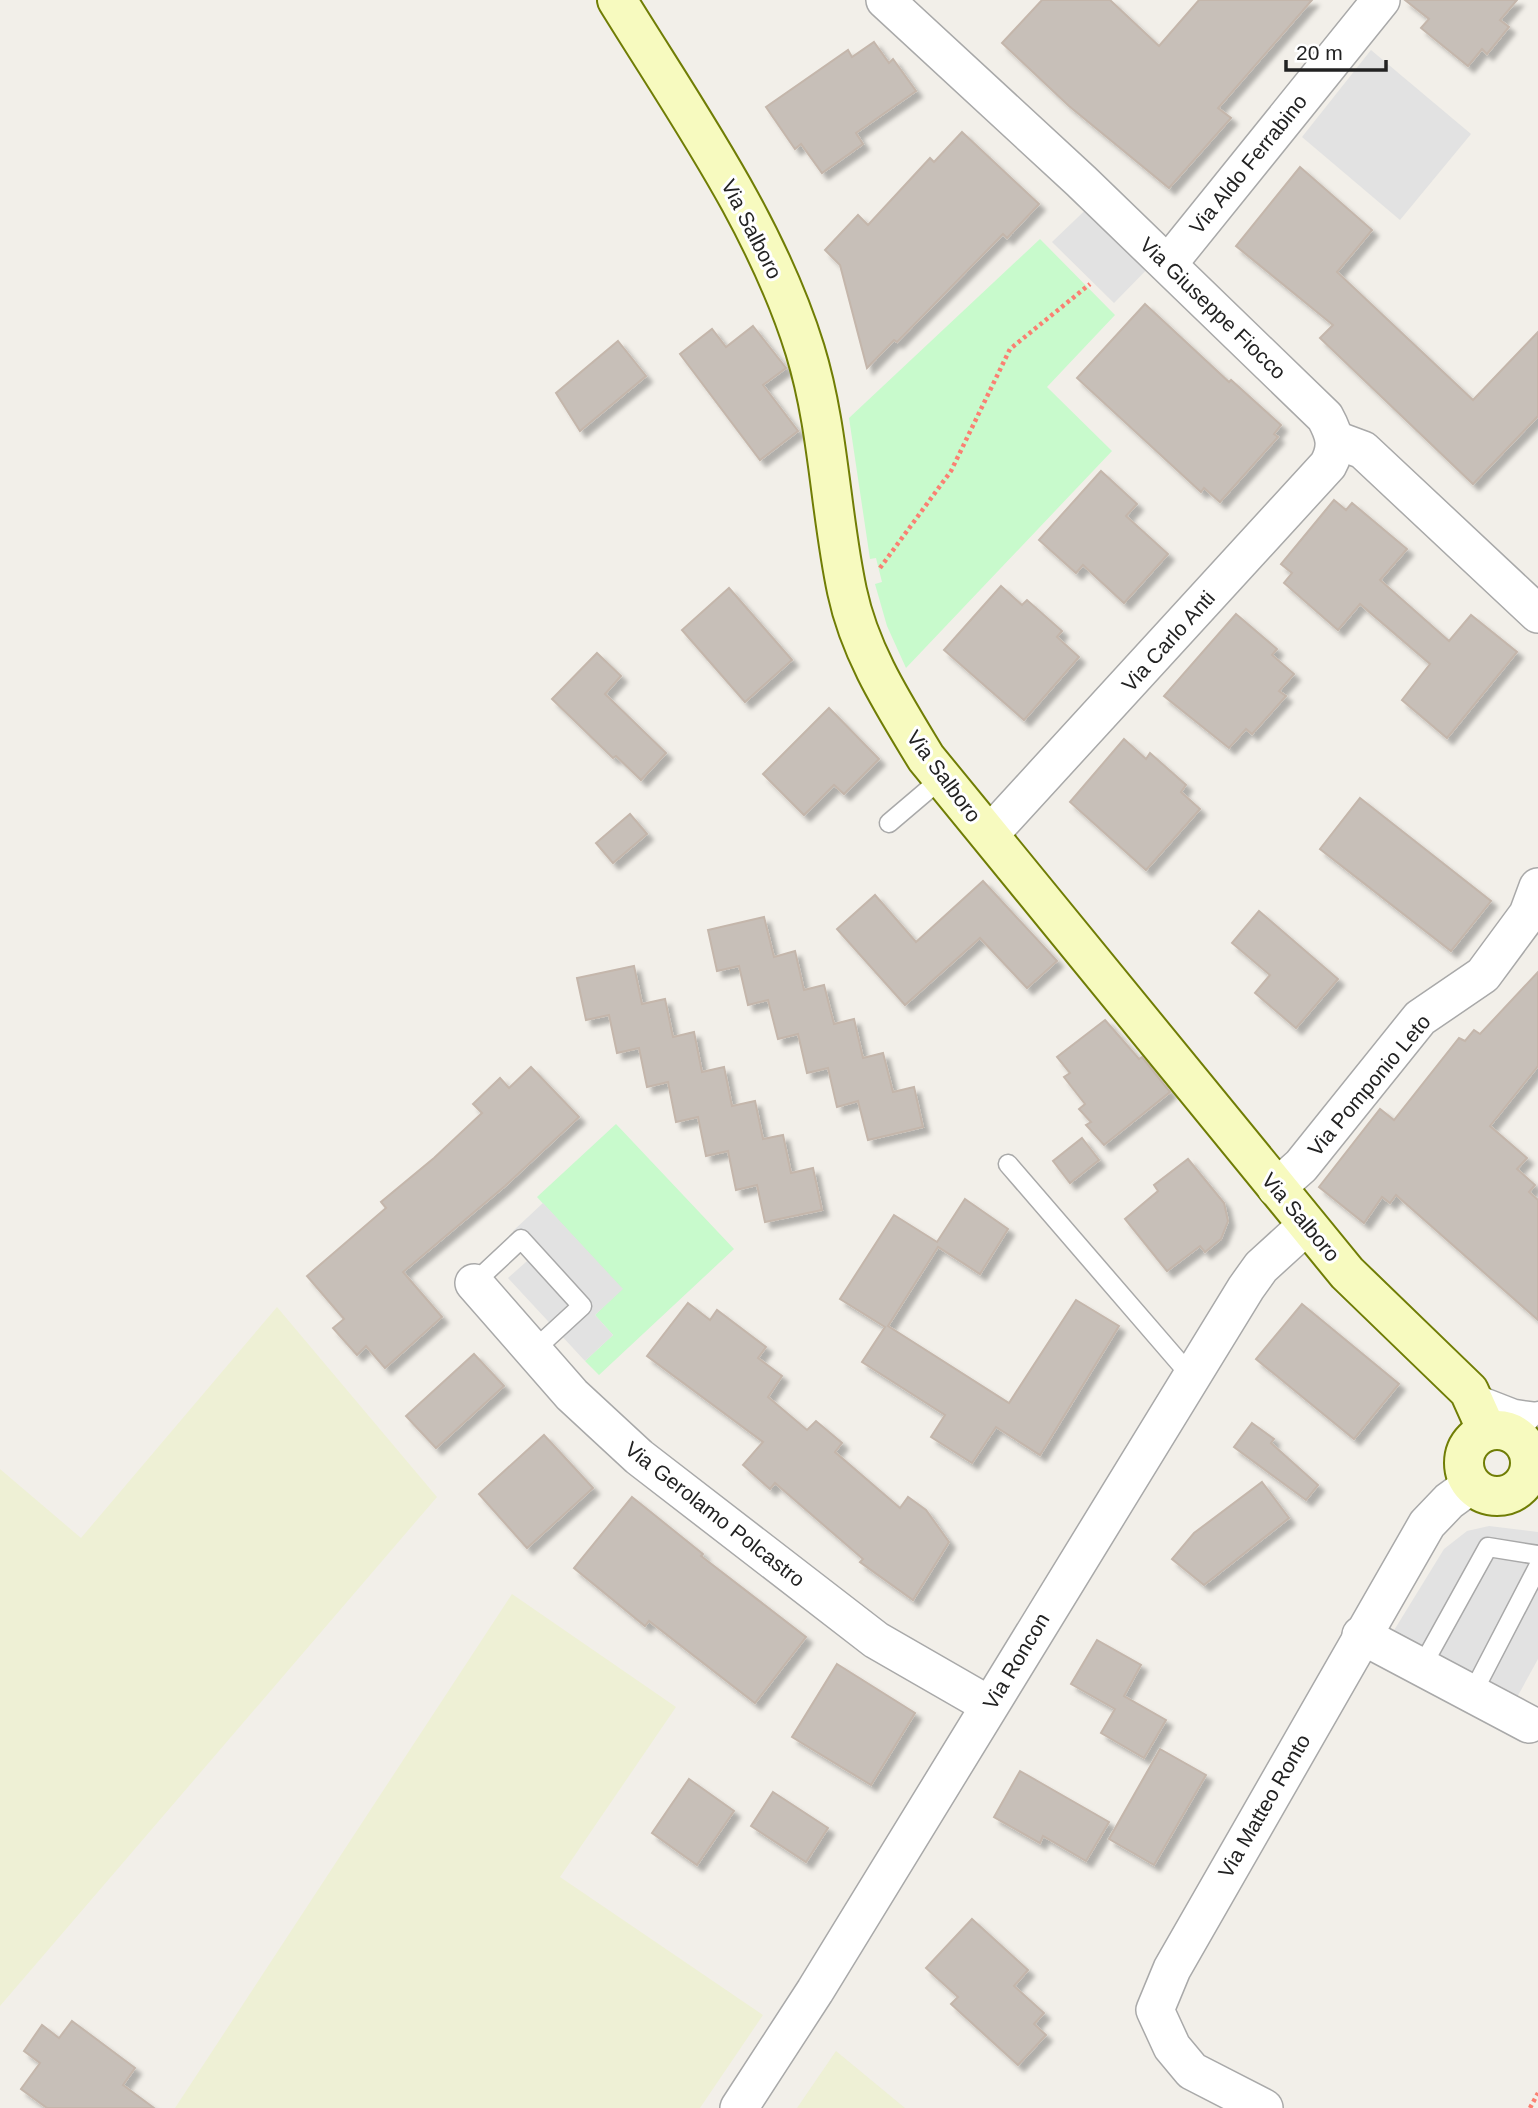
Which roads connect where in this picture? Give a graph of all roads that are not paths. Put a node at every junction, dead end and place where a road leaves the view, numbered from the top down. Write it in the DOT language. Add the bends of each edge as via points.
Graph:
graph roads {
  1 [pos="617,0"];
  2 [pos="885,0"];
  3 [pos="1381,0"];
  4 [pos="1168,264"];
  5 [pos="1336,440"];
  6 [pos="1538,614"];
  7 [pos="942,778"];
  8 [pos="889,824"];
  9 [pos="989,835"];
  10 [pos="1538,887"];
  11 [pos="1008,1164"];
  12 [pos="1276,1188"];
  13 [pos="1307,1225"];
  14 [pos="474,1283"];
  15 [pos="533,1351"];
  16 [pos="1191,1376"];
  17 [pos="1469,1391"];
  18 [pos="1519,1423"];
  19 [pos="1532,1482"];
  20 [pos="1471,1485"];
  21 [pos="1538,1555"];
  22 [pos="1538,1567"];
  23 [pos="1361,1635"];
  24 [pos="1421,1668"];
  25 [pos="1472,1694"];
  26 [pos="989,1705"];
  27 [pos="1529,1724"];
  28 [pos="739,2108"];
  29 [pos="1264,2108"];
  1 -- 7 [label="street, Via Salboro" via="732,188 775,268 820,407 846,583 860,634 878,677"];
  2 -- 4 [label="street, Via Giuseppe Fiocco"];
  3 -- 4 [label="street, Via Aldo Ferrabino"];
  4 -- 5 [label="street, Via Giuseppe Fiocco" via="1325,417"];
  5 -- 6 [label="street" via="1363,450"];
  5 -- 9 [label="street, Via Carlo Anti" via="1328,465"];
  7 -- 8 [label="lane"];
  7 -- 9 [label="street, Via Salboro"];
  9 -- 12 [label="street, Via Salboro"];
  10 -- 12 [label="street, Via Pomponio Leto" via="1528,914 1483,975 1420,1018 1301,1167"];
  11 -- 16 [label="lane"];
  12 -- 13 [label="street, Via Salboro"];
  13 -- 16 [label="street, Via Roncon" via="1261,1267"];
  13 -- 17 [label="street, Via Salboro" via="1347,1273"];
  14 -- 15 [label="street, Via Gerolamo Polcastro"];
  14 -- 15 [label="lane" via="521,1239 582,1306"];
  15 -- 26 [label="street, Via Gerolamo Polcastro" via="572,1395 639,1457 876,1640"];
  16 -- 26 [label="street, Via Roncon"];
  17 -- 18 [label="street, Via Salboro"];
  17 -- 18 [label="lane" via="1515,1409"];
  18 -- 19 [label="street, Via Salboro"];
  18 -- 20 [label="street" via="1469,1444 1464,1454"];
  19 -- 20 [label="street, Via Salboro" via="1501,1497"];
  20 -- 23 [label="street, Via Matteo Ronto" via="1427,1524"];
  21 -- 24 [label="lane" via="1488,1547"];
  22 -- 25 [label="lane"];
  23 -- 24 [label="street"];
  23 -- 29 [label="street, Via Matteo Ronto" via="1172,1969 1155,2010 1171,2047 1192,2071"];
  24 -- 25 [label="street"];
  25 -- 27 [label="street"];
  26 -- 28 [label="street, Via Roncon"];
}
